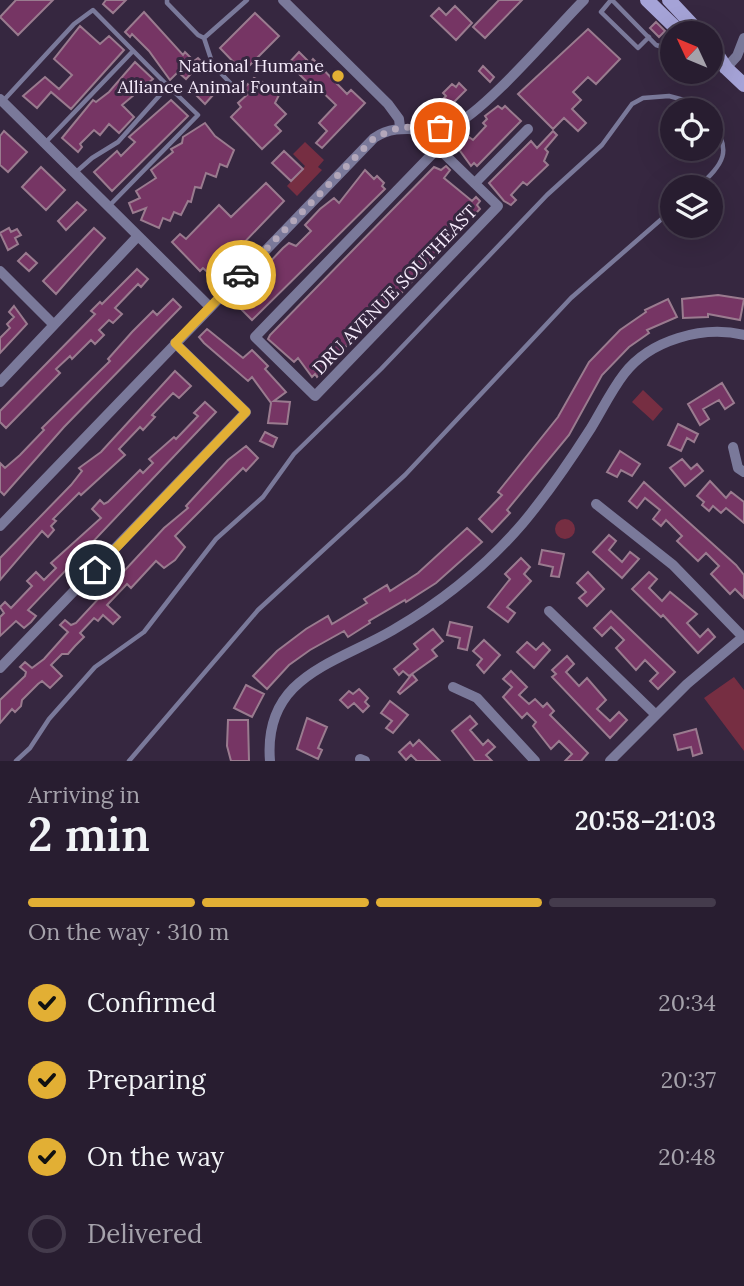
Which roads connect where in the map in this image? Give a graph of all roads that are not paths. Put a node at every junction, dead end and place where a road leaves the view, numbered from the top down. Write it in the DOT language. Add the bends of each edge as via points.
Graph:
graph roads {
  1 [pos="167,0"];
  2 [pos="246,0"];
  3 [pos="283,0"];
  4 [pos="584,0"];
  5 [pos="611,0"];
  6 [pos="647,0"];
  7 [pos="669,0"];
  8 [pos="669,21"];
  9 [pos="689,21"];
  10 [pos="649,37"];
  11 [pos="204,38"];
  12 [pos="744,38"];
  13 [pos="660,46"];
  14 [pos="133,51"];
  15 [pos="723,64"];
  16 [pos="723,66"];
  17 [pos="726,68"];
  18 [pos="744,85"];
  19 [pos="169,86"];
  20 [pos="235,88"];
  21 [pos="676,98"];
  22 [pos="1,101"];
  23 [pos="400,127"];
  24 [pos="440,128"];
  25 [pos="528,129"];
  26 [pos="44,143"];
  27 [pos="438,148"];
  28 [pos="721,161"];
  29 [pos="75,173"];
  30 [pos="709,175"];
  31 [pos="475,183"];
  32 [pos="108,206"];
  33 [pos="660,220"];
  34 [pos="138,236"];
  35 [pos="0,271"];
  36 [pos="210,307"];
  37 [pos="54,325"];
  38 [pos="744,335"];
  39 [pos="175,343"];
  40 [pos="0,382"];
  41 [pos="733,447"];
  42 [pos="744,472"];
  43 [pos="596,504"];
  44 [pos="0,526"];
  45 [pos="549,611"];
  46 [pos="744,637"];
  47 [pos="0,668"];
  48 [pos="453,687"];
  49 [pos="655,714"];
  50 [pos="16,761"];
  51 [pos="129,761"];
  52 [pos="270,761"];
  53 [pos="536,761"];
  54 [pos="610,761"];
  1 -- 11 [label="lane"];
  2 -- 11 [label="lane"];
  3 -- 23 [label="street" via="388,104"];
  4 -- 24 [label="street" via="481,106 461,121"];
  5 -- 10 [label="lane"];
  5 -- 10 [label="lane" via="601,12 638,48"];
  6 -- 8 [label="main road"];
  7 -- 9 [label="main road"];
  10 -- 13 [label="lane"];
  11 -- 20 [label="lane" via="213,65"];
  12 -- 17 [label="street"];
  14 -- 19 [label="lane"];
  14 -- 22 [label="lane" via="93,10"];
  14 -- 26 [label="lane"];
  15 -- 17 [label="main road"];
  16 -- 17 [label="main road"];
  17 -- 18 [label="main road"];
  19 -- 29 [label="lane" via="118,142"];
  19 -- 32 [label="lane" via="198,115"];
  21 -- 50 [label="lane" via="643,98 632,104 602,145 547,195 294,454 263,497 216,540 144,632 95,667"];
  22 -- 26 [label="street"];
  23 -- 24 [label="street"];
  23 -- 36 [label="street" via="374,138"];
  24 -- 27 [label="street"];
  25 -- 31 [label="street"];
  26 -- 29 [label="street"];
  27 -- 31 [label="street"];
  27 -- 31 [label="street, DRU AVENUE SOUTHEAST" via="255,337 315,396 498,206"];
  28 -- 30 [label="lane"];
  29 -- 32 [label="street"];
  32 -- 34 [label="street"];
  33 -- 51 [label="lane" via="571,299 405,475 258,610"];
  34 -- 36 [label="street"];
  34 -- 37 [label="street"];
  35 -- 37 [label="street"];
  36 -- 39 [label="street"];
  37 -- 40 [label="street"];
  38 -- 52 [label="street" via="679,338 641,358 624,374 557,480 500,547 415,616 299,680 274,720"];
  39 -- 44 [label="street"];
  39 -- 47 [label="street" via="246,412"];
  41 -- 42 [label="street" via="738,468"];
  43 -- 46 [label="street" via="673,565"];
  45 -- 49 [label="street"];
  46 -- 49 [label="street"];
  48 -- 53 [label="street" via="477,698"];
  49 -- 54 [label="street"];
}
